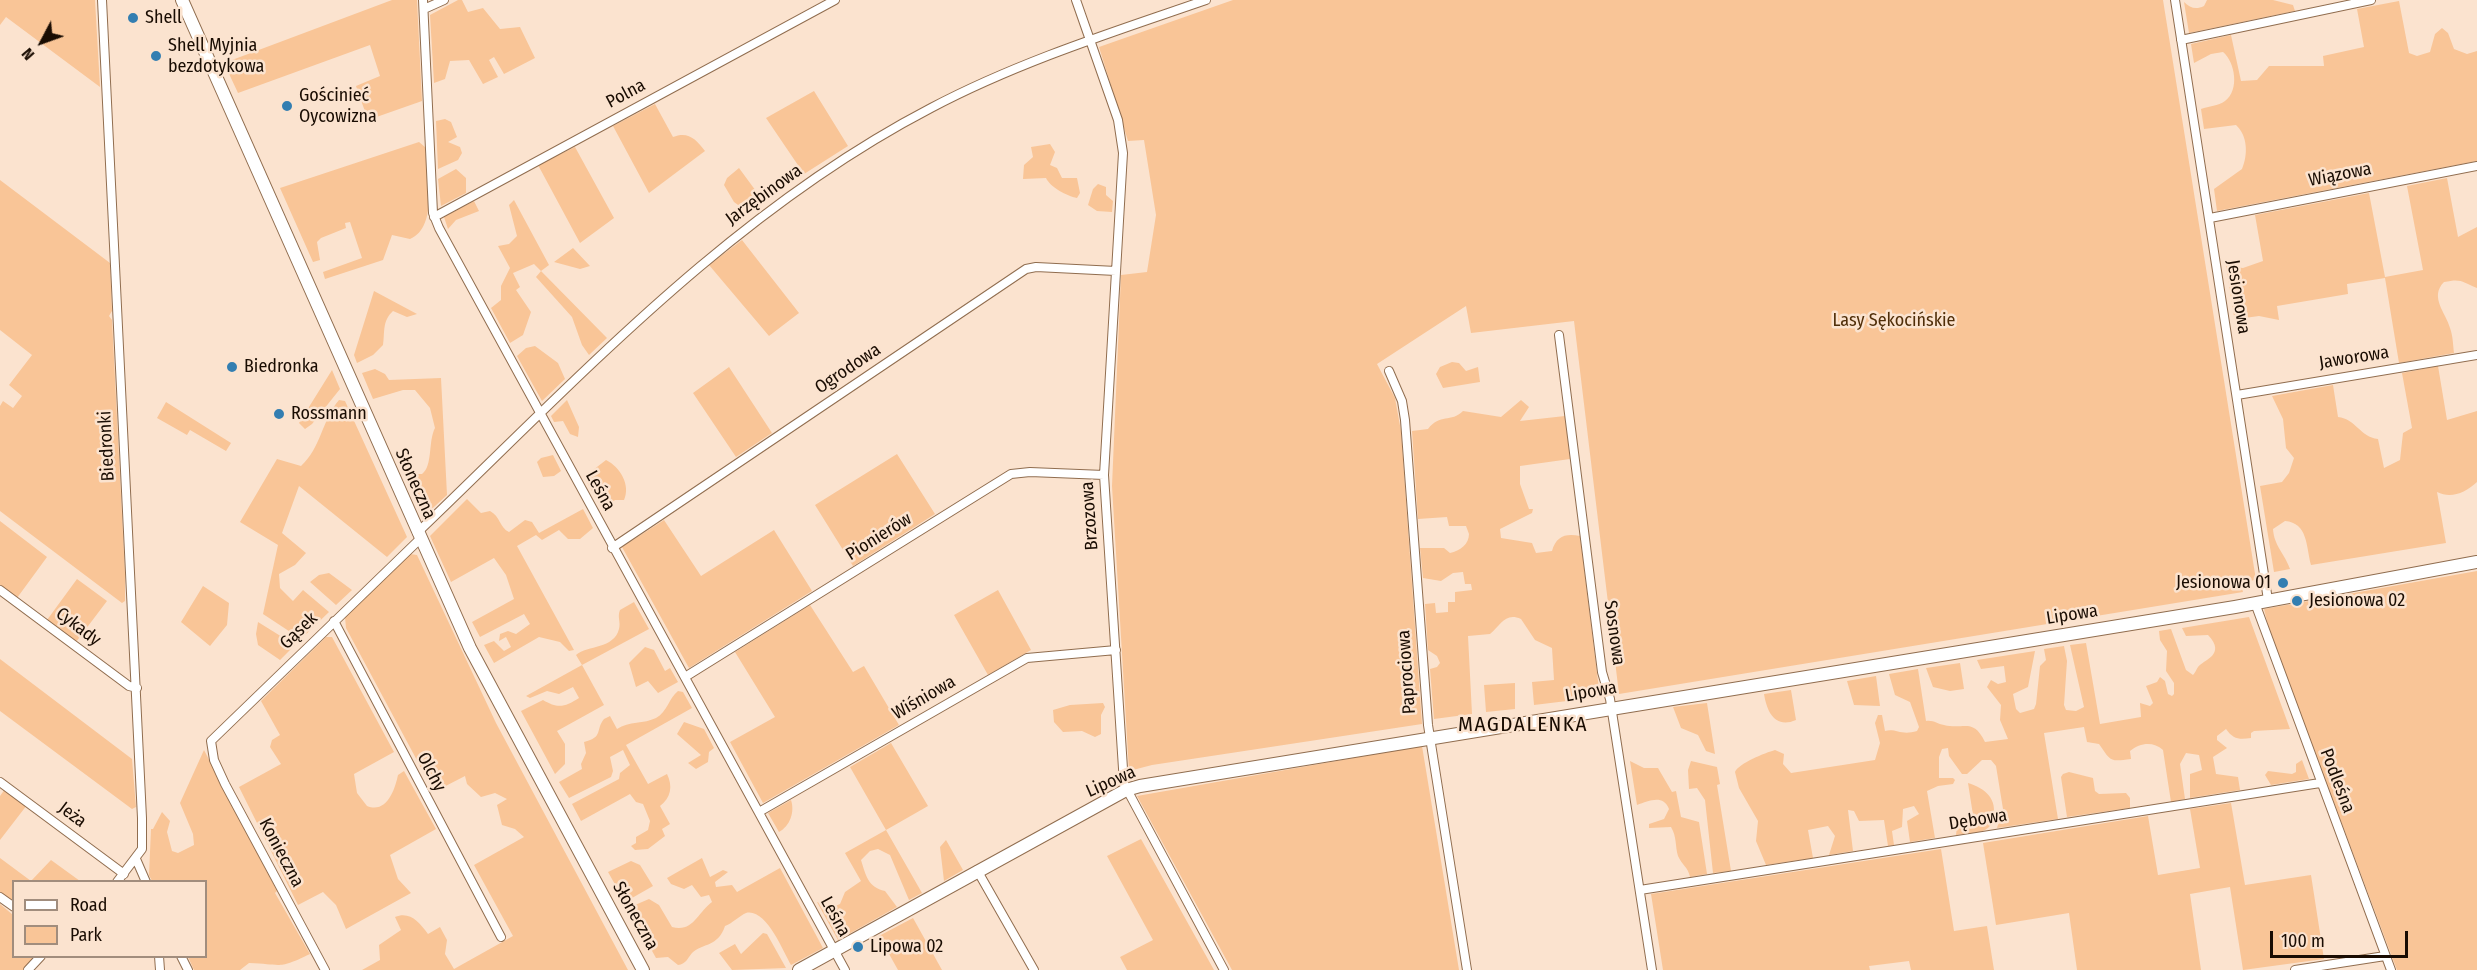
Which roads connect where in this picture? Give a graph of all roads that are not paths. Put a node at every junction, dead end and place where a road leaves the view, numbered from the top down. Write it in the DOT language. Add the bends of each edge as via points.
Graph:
graph roads {
  1 [pos="102,0"];
  2 [pos="182,0"];
  3 [pos="444,0"];
  4 [pos="835,0"];
  5 [pos="1076,0"];
  6 [pos="1206,0"];
  7 [pos="2175,0"];
  8 [pos="2371,0"];
  9 [pos="423,5"];
  10 [pos="1090,40"];
  11 [pos="2181,40"];
  12 [pos="2477,166"];
  13 [pos="434,217"];
  14 [pos="2210,218"];
  15 [pos="1116,271"];
  16 [pos="1558,335"];
  17 [pos="2477,355"];
  18 [pos="1389,371"];
  19 [pos="2237,395"];
  20 [pos="539,414"];
  21 [pos="1104,475"];
  22 [pos="418,536"];
  23 [pos="612,548"];
  24 [pos="2477,562"];
  25 [pos="0,590"];
  26 [pos="2268,600"];
  27 [pos="2255,603"];
  28 [pos="334,621"];
  29 [pos="1116,650"];
  30 [pos="684,677"];
  31 [pos="137,688"];
  32 [pos="1611,707"];
  33 [pos="1429,737"];
  34 [pos="212,751"];
  35 [pos="0,782"];
  36 [pos="2320,783"];
  37 [pos="1126,790"];
  38 [pos="759,812"];
  39 [pos="136,859"];
  40 [pos="977,870"];
  41 [pos="120,878"];
  42 [pos="145,880"];
  43 [pos="1640,890"];
  44 [pos="501,937"];
  45 [pos="834,950"];
  46 [pos="2385,956"];
  47 [pos="40,958"];
  48 [pos="28,970"];
  49 [pos="325,970"];
  50 [pos="643,970"];
  51 [pos="799,970"];
  52 [pos="845,970"];
  53 [pos="1034,970"];
  54 [pos="1224,970"];
  55 [pos="1467,970"];
  56 [pos="1652,970"];
  57 [pos="2295,970"];
  58 [pos="2391,970"];
  1 -- 31 [label="street, Biedronki"];
  2 -- 22 [label="street, Słoneczna"];
  3 -- 9 [label="street"];
  4 -- 13 [label="street, Polna"];
  5 -- 10 [label="street, Brzozowa"];
  6 -- 10 [label="street, Jarzębinowa"];
  7 -- 11 [label="street, Jesionowa"];
  8 -- 11 [label="street"];
  9 -- 13 [label="street, Leśna"];
  10 -- 15 [label="street, Brzozowa" via="1123,141"];
  10 -- 20 [label="street, Jarzębinowa" via="930,108 830,167 696,269"];
  11 -- 14 [label="street, Jesionowa"];
  12 -- 14 [label="street, Wiązowa"];
  13 -- 20 [label="street, Leśna"];
  14 -- 19 [label="street, Jesionowa"];
  15 -- 21 [label="street, Brzozowa"];
  15 -- 23 [label="street, Ogrodowa" via="1026,269"];
  16 -- 32 [label="street, Sosnowa" via="1602,672"];
  17 -- 19 [label="street, Jaworowa"];
  18 -- 33 [label="street, Paprociowa" via="1402,401 1405,420"];
  19 -- 26 [label="street, Jesionowa"];
  20 -- 22 [label="street, Jarzębinowa"];
  20 -- 23 [label="street, Leśna"];
  21 -- 29 [label="street, Brzozowa"];
  21 -- 30 [label="street, Pionierów" via="1011,474"];
  22 -- 28 [label="street, Gąsek"];
  22 -- 50 [label="street, Słoneczna" via="488,686"];
  23 -- 30 [label="street, Leśna"];
  24 -- 26 [label="street, Lipowa"];
  25 -- 31 [label="street, Cykady" via="129,686"];
  26 -- 27 [label="street, Lipowa"];
  27 -- 32 [label="street, Lipowa"];
  27 -- 36 [label="street, Podleśna"];
  28 -- 34 [label="street, Gąsek" via="218,732 211,741"];
  28 -- 44 [label="street, Olchy"];
  29 -- 37 [label="street, Brzozowa"];
  29 -- 38 [label="street, Wiśniowa" via="1027,658"];
  30 -- 38 [label="street, Leśna"];
  31 -- 39 [label="street, Biedronki" via="142,849"];
  32 -- 33 [label="street, Lipowa"];
  32 -- 43 [label="street, Sosnowa"];
  33 -- 37 [label="street, Lipowa"];
  33 -- 55 [label="street, Paprociowa"];
  34 -- 49 [label="street, Konieczna" via="225,784"];
  35 -- 41 [label="street, Jeża"];
  36 -- 43 [label="street, Dębowa"];
  36 -- 46 [label="street, Podleśna"];
  37 -- 40 [label="street, Lipowa"];
  37 -- 54 [label="street, Brzozowa"];
  38 -- 45 [label="street, Leśna"];
  39 -- 41 [label="street"];
  39 -- 42 [label="street"];
  40 -- 45 [label="street, Lipowa"];
  40 -- 53 [label="street"];
  43 -- 56 [label="street, Sosnowa"];
  45 -- 51 [label="street, Lipowa"];
  45 -- 52 [label="street, Leśna"];
  46 -- 57 [label="street"];
  46 -- 58 [label="street, Podleśna"];
  47 -- 48 [label="street"];
}
